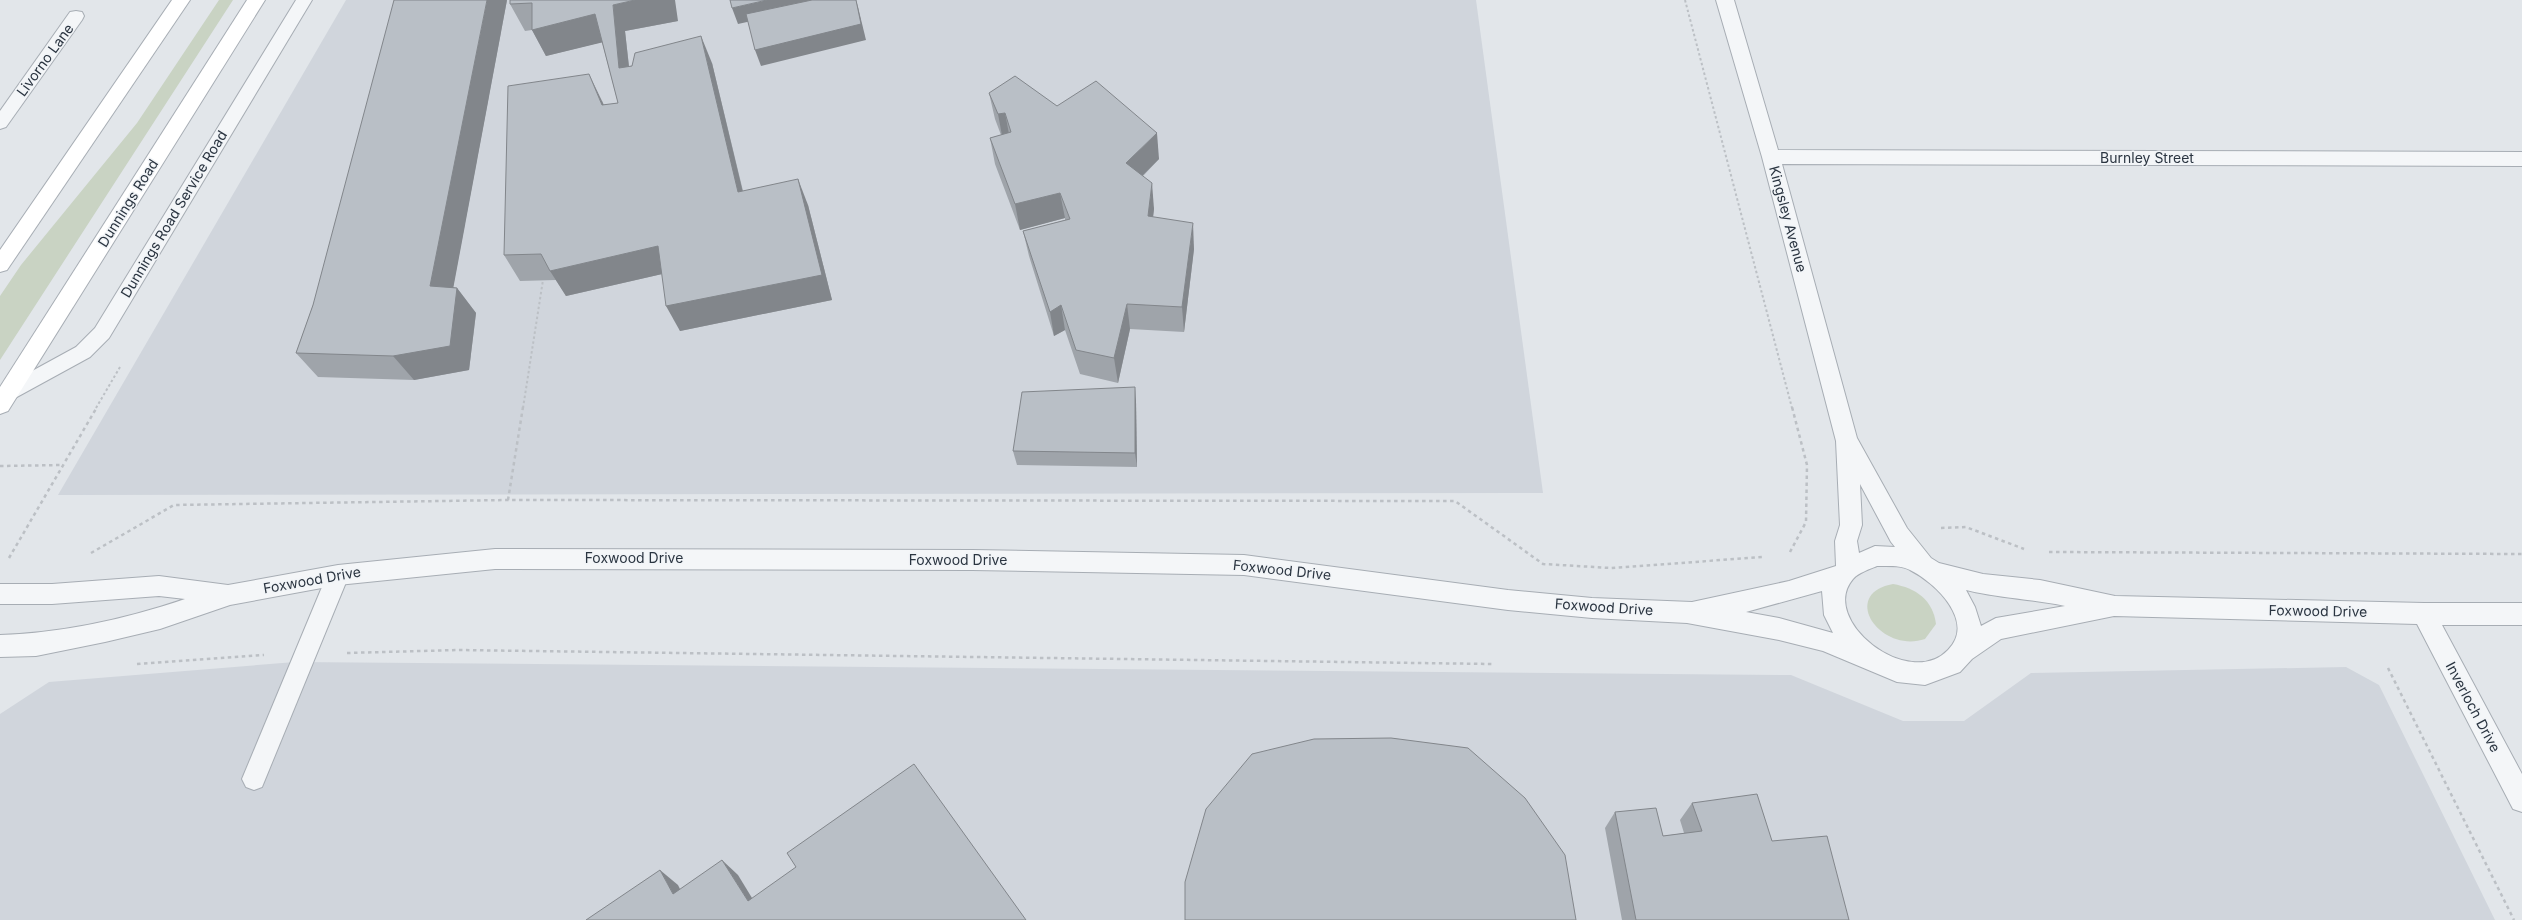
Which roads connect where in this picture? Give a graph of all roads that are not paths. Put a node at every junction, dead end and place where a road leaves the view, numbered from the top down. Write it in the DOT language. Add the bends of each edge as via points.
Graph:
graph roads {
  1 [pos="181,0"];
  2 [pos="256,0"];
  3 [pos="304,0"];
  4 [pos="1725,0"];
  5 [pos="76,16"];
  6 [pos="0,123"];
  7 [pos="1771,157"];
  8 [pos="2522,159"];
  9 [pos="0,265"];
  10 [pos="4,399"];
  11 [pos="1846,439"];
  12 [pos="1929,568"];
  13 [pos="1845,570"];
  14 [pos="338,575"];
  15 [pos="0,594"];
  16 [pos="230,595"];
  17 [pos="2115,606"];
  18 [pos="1687,612"];
  19 [pos="2424,614"];
  20 [pos="2522,614"];
  21 [pos="0,646"];
  22 [pos="1964,651"];
  23 [pos="1868,657"];
  24 [pos="254,780"];
  25 [pos="2522,800"];
  1 -- 9 [label="main road"];
  2 -- 10 [label="main road, Dunnings Road"];
  3 -- 10 [label="lane, Dunnings Road Service Road" via="102,333 83,352"];
  4 -- 7 [label="street, Kingsley Avenue"];
  5 -- 6 [label="lane, Livorno Lane"];
  7 -- 8 [label="street, Burnley Street"];
  7 -- 11 [label="street, Kingsley Avenue"];
  11 -- 12 [label="street, Kingsley Avenue" via="1895,527"];
  11 -- 13 [label="street, Kingsley Avenue" via="1851,525 1846,541"];
  12 -- 13 [label="street, Foxwood Drive" via="1906,558 1875,556 1862,559"];
  12 -- 17 [label="street, Foxwood Drive" via="1982,584 2040,590"];
  12 -- 22 [label="street, Foxwood Drive" via="1948,583 1965,608 1969,635"];
  13 -- 18 [label="street, Foxwood Drive" via="1796,591"];
  13 -- 23 [label="street, Foxwood Drive" via="1835,586 1835,614 1850,640"];
  14 -- 16 [label="street, Foxwood Drive"];
  14 -- 18 [label="street, Foxwood Drive" via="495,559 1175,562 1258,566 1539,603"];
  14 -- 24 [label="lane"];
  15 -- 16 [label="street, Foxwood Drive" via="52,594 159,586"];
  16 -- 21 [label="street, Foxwood Drive" via="160,618 105,631 36,645"];
  17 -- 19 [label="street, Foxwood Drive"];
  17 -- 22 [label="street, Foxwood Drive" via="1996,629"];
  18 -- 23 [label="street, Foxwood Drive" via="1779,629 1822,640"];
  19 -- 20 [label="street, Foxwood Drive"];
  19 -- 25 [label="street, Inverloch Drive"];
  22 -- 23 [label="street, Foxwood Drive" via="1948,666 1928,673 1908,673 1891,669"];
}
